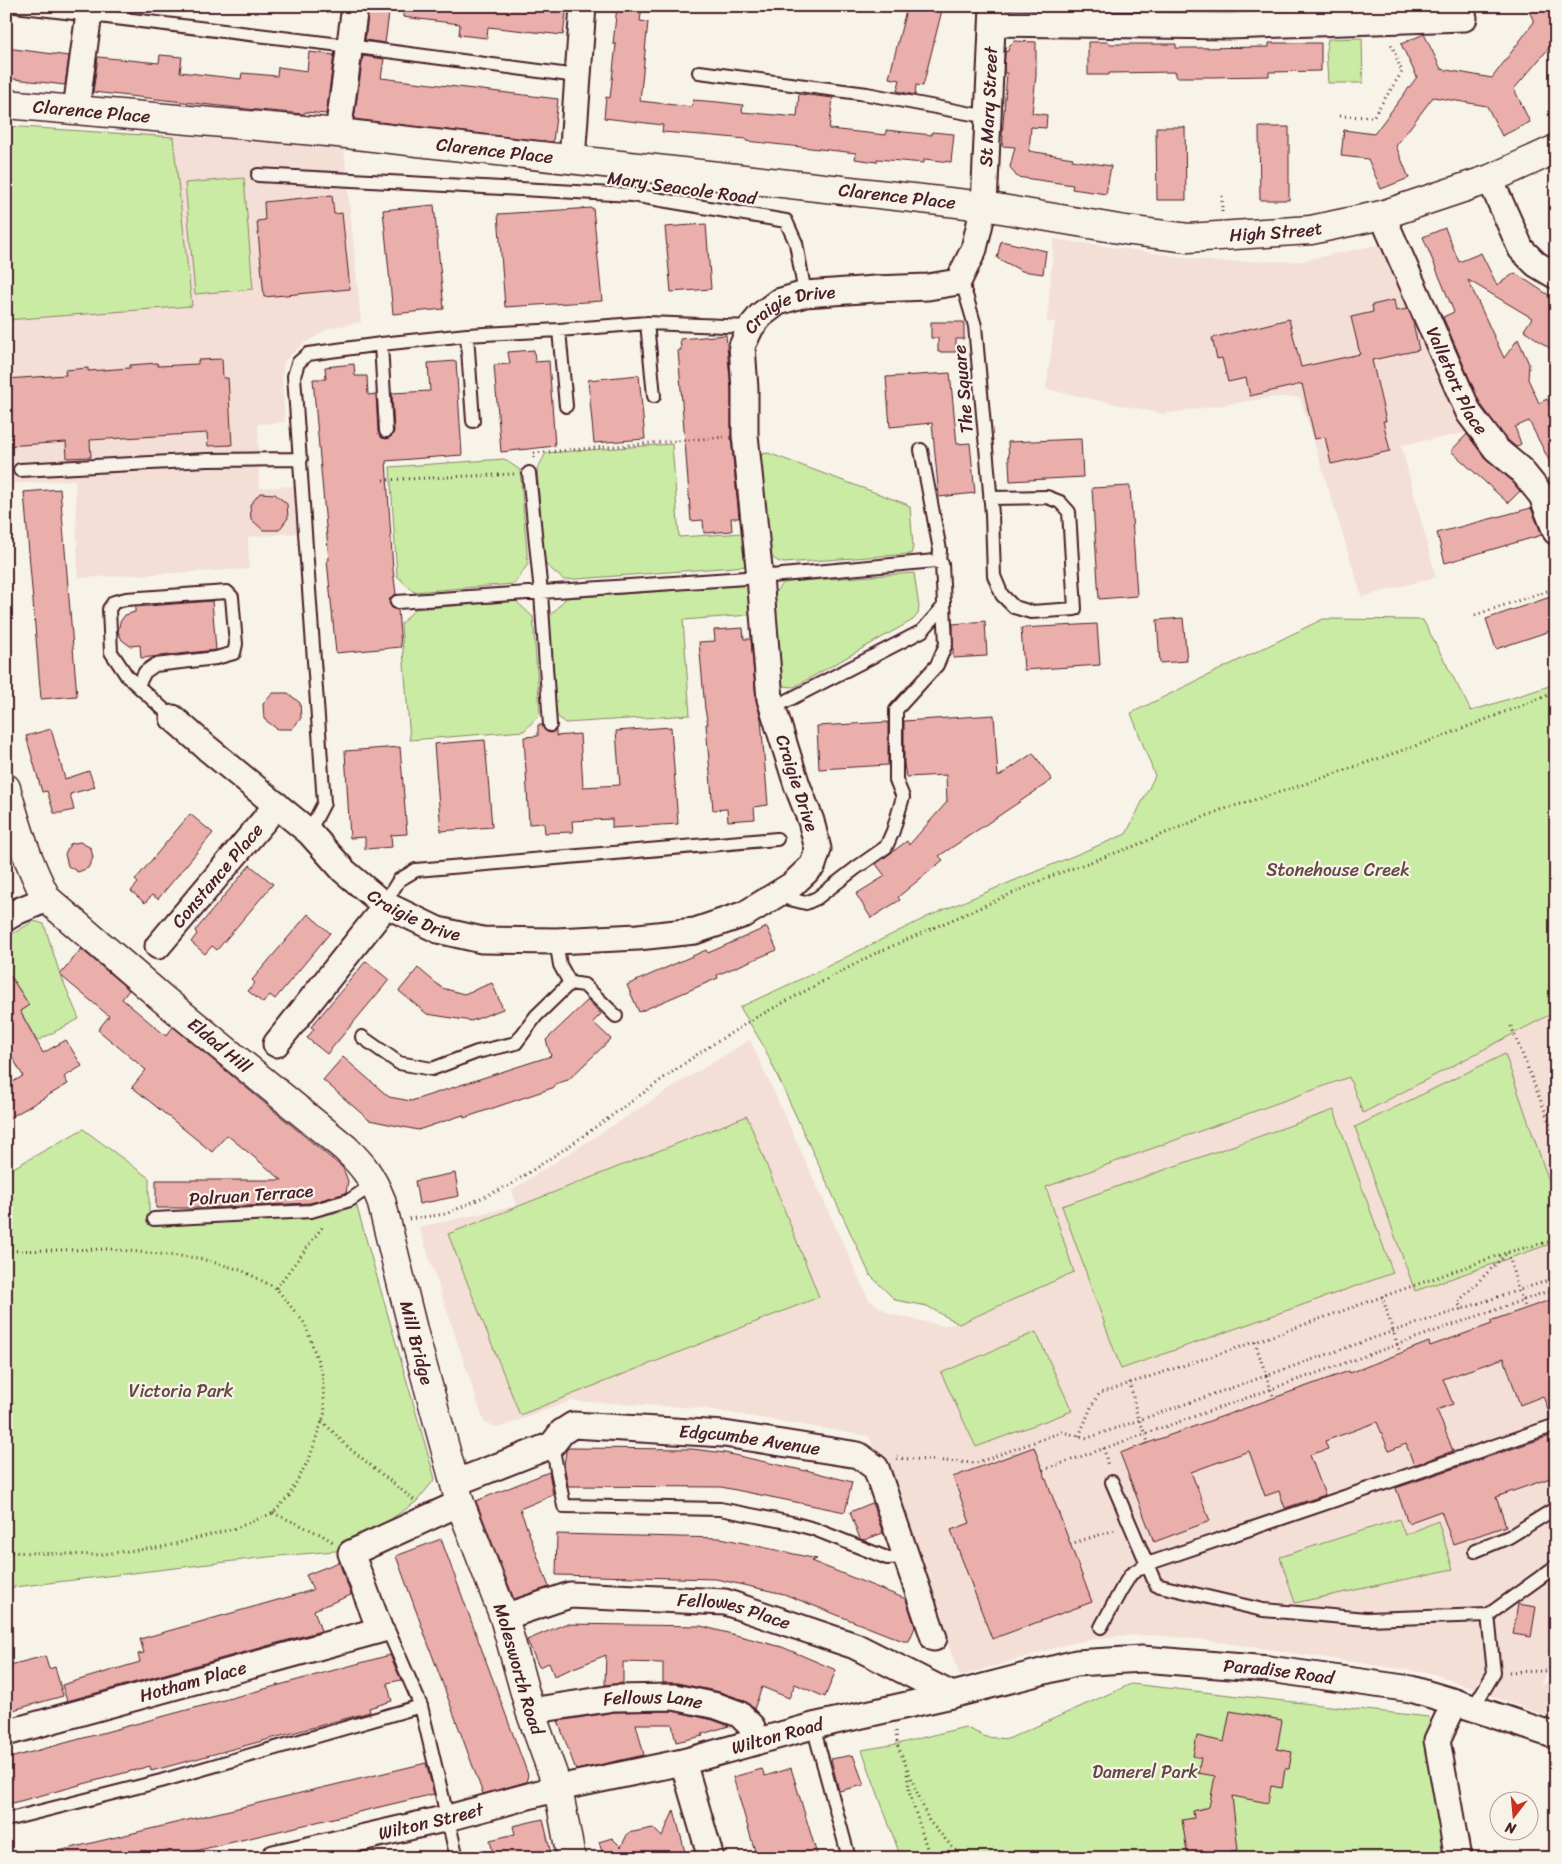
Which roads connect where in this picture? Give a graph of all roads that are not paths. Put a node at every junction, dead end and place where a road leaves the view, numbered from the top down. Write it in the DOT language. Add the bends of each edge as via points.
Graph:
graph roads {
  1 [pos="15,6"];
  2 [pos="355,6"];
  3 [pos="583,6"];
  4 [pos="89,10"];
  5 [pos="993,15"];
  6 [pos="1230,16"];
  7 [pos="1464,18"];
  8 [pos="349,46"];
  9 [pos="699,72"];
  10 [pos="577,76"];
  11 [pos="6,104"];
  12 [pos="76,109"];
  13 [pos="988,117"];
  14 [pos="338,133"];
  15 [pos="1556,149"];
  16 [pos="572,160"];
  17 [pos="258,175"];
  18 [pos="1490,179"];
  19 [pos="984,206"];
  20 [pos="1382,215"];
  21 [pos="1556,276"];
  22 [pos="958,282"];
  23 [pos="805,294"];
  24 [pos="647,323"];
  25 [pos="751,327"];
  26 [pos="559,330"];
  27 [pos="467,335"];
  28 [pos="381,344"];
  29 [pos="654,396"];
  30 [pos="566,406"];
  31 [pos="473,420"];
  32 [pos="386,431"];
  33 [pos="921,450"];
  34 [pos="301,459"];
  35 [pos="20,470"];
  36 [pos="529,473"];
  37 [pos="990,498"];
  38 [pos="1556,532"];
  39 [pos="939,562"];
  40 [pos="760,577"];
  41 [pos="541,593"];
  42 [pos="397,602"];
  43 [pos="944,606"];
  44 [pos="138,685"];
  45 [pos="773,708"];
  46 [pos="173,718"];
  47 [pos="550,725"];
  48 [pos="7,794"];
  49 [pos="276,805"];
  50 [pos="309,832"];
  51 [pos="777,840"];
  52 [pos="776,895"];
  53 [pos="47,899"];
  54 [pos="384,904"];
  55 [pos="6,918"];
  56 [pos="556,940"];
  57 [pos="158,946"];
  58 [pos="570,983"];
  59 [pos="616,1016"];
  60 [pos="362,1037"];
  61 [pos="276,1044"];
  62 [pos="381,1201"];
  63 [pos="154,1219"];
  64 [pos="1556,1425"];
  65 [pos="552,1445"];
  66 [pos="1112,1482"];
  67 [pos="458,1493"];
  68 [pos="1556,1508"];
  69 [pos="1475,1551"];
  70 [pos="906,1557"];
  71 [pos="1147,1564"];
  72 [pos="1556,1566"];
  73 [pos="1488,1615"];
  74 [pos="504,1617"];
  75 [pos="1101,1626"];
  76 [pos="380,1630"];
  77 [pos="934,1638"];
  78 [pos="995,1684"];
  79 [pos="952,1695"];
  80 [pos="1464,1705"];
  81 [pos="422,1706"];
  82 [pos="530,1712"];
  83 [pos="813,1726"];
  84 [pos="6,1733"];
  85 [pos="1556,1736"];
  86 [pos="753,1743"];
  87 [pos="683,1762"];
  88 [pos="558,1788"];
  89 [pos="448,1818"];
  90 [pos="6,1820"];
  91 [pos="274,1858"];
  92 [pos="457,1858"];
  93 [pos="571,1858"];
  94 [pos="711,1858"];
  95 [pos="849,1858"];
  96 [pos="1458,1858"];
  1 -- 4 [label="lane"];
  2 -- 8 [label="street"];
  3 -- 10 [label="street"];
  4 -- 8 [label="lane"];
  4 -- 12 [label="street"];
  5 -- 6 [label="street"];
  5 -- 13 [label="street, St Mary Street"];
  6 -- 7 [label="street" via="1382,21"];
  8 -- 10 [label="lane"];
  8 -- 14 [label="street"];
  9 -- 13 [label="lane" via="867,94"];
  10 -- 16 [label="street"];
  11 -- 12 [label="street, Clarence Place"];
  12 -- 14 [label="street, Clarence Place"];
  13 -- 19 [label="street, St Mary Street"];
  14 -- 16 [label="street, Clarence Place"];
  15 -- 18 [label="street, High Street"];
  16 -- 19 [label="street, Clarence Place"];
  17 -- 23 [label="lane, Mary Seacole Road" via="632,195 786,222 796,243"];
  18 -- 20 [label="street, High Street"];
  18 -- 21 [label="street" via="1521,249 1536,264"];
  19 -- 20 [label="street, High Street" via="1188,238 1311,230"];
  19 -- 22 [label="street" via="974,249"];
  20 -- 38 [label="street, Valletort Place" via="1469,413 1496,449 1542,496"];
  22 -- 23 [label="street, Craigie Drive" via="928,288 875,288"];
  22 -- 37 [label="lane, The Square" via="963,285 975,326"];
  23 -- 25 [label="street, Craigie Drive" via="778,302"];
  24 -- 25 [label="lane"];
  24 -- 26 [label="lane"];
  24 -- 29 [label="lane"];
  25 -- 40 [label="street, Craigie Drive" via="742,346 745,435"];
  26 -- 27 [label="lane"];
  26 -- 30 [label="lane"];
  27 -- 28 [label="lane"];
  27 -- 31 [label="lane"];
  28 -- 32 [label="lane"];
  28 -- 34 [label="lane" via="308,354 298,363 294,376"];
  33 -- 39 [label="lane" via="940,550"];
  34 -- 35 [label="lane" via="207,460"];
  34 -- 50 [label="lane" via="324,803"];
  36 -- 41 [label="lane"];
  37 -- 37 [label="lane, The Square" via="994,576 1002,595 1014,607 1031,612 1075,609 1069,512 1060,502 1047,497"];
  39 -- 40 [label="lane"];
  39 -- 43 [label="lane" via="942,564"];
  40 -- 41 [label="lane"];
  40 -- 45 [label="street, Craigie Drive"];
  41 -- 42 [label="lane"];
  41 -- 47 [label="lane"];
  43 -- 45 [label="lane" via="922,631"];
  43 -- 52 [label="lane" via="946,644 937,665 896,710 896,780 903,797 886,847 806,903"];
  44 -- 44 [label="lane" via="127,676 111,652 109,609 114,602 226,592 232,597 234,653 155,665 145,672"];
  44 -- 46 [label="lane"];
  45 -- 52 [label="street, Craigie Drive" via="818,849 813,866"];
  46 -- 49 [label="street, Craigie Drive"];
  48 -- 53 [label="street" via="21,841"];
  49 -- 50 [label="street, Craigie Drive"];
  49 -- 57 [label="street, Constance Place"];
  50 -- 54 [label="street, Craigie Drive" via="344,871"];
  51 -- 54 [label="lane" via="416,870 399,880"];
  52 -- 56 [label="street, Craigie Drive" via="745,914 695,931"];
  53 -- 55 [label="street"];
  53 -- 62 [label="street, Eldad Hill" via="346,1148 362,1165"];
  54 -- 56 [label="street, Craigie Drive" via="438,930 482,940"];
  54 -- 61 [label="street" via="377,918"];
  56 -- 58 [label="lane" via="560,966"];
  58 -- 59 [label="lane" via="584,985"];
  58 -- 60 [label="lane" via="536,1016 516,1043 478,1052 432,1069 399,1063"];
  62 -- 63 [label="lane, Polruan Terrace" via="350,1200 311,1211"];
  62 -- 67 [label="street, Mill Bridge"];
  64 -- 71 [label="lane"];
  65 -- 67 [label="street, Edgcumbe Avenue" via="488,1471"];
  65 -- 70 [label="lane" via="564,1506 720,1509 814,1529 887,1558"];
  65 -- 70 [label="street, Edgcumbe Avenue" via="562,1432 573,1425 724,1434 858,1455 876,1468"];
  66 -- 71 [label="lane"];
  67 -- 74 [label="street, Molesworth Road"];
  67 -- 76 [label="street, Edgcumbe Avenue" via="436,1514 351,1553"];
  68 -- 69 [label="lane" via="1509,1537"];
  70 -- 77 [label="street"];
  71 -- 73 [label="lane" via="1156,1585 1263,1610 1366,1619"];
  71 -- 75 [label="lane" via="1131,1574"];
  72 -- 73 [label="lane"];
  73 -- 80 [label="lane" via="1494,1673"];
  74 -- 79 [label="street, Fellowes Place" via="570,1595 725,1602 855,1646"];
  74 -- 82 [label="street, Molesworth Road"];
  76 -- 81 [label="lane" via="388,1630"];
  76 -- 84 [label="street, Hotham Place"];
  78 -- 79 [label="street, Wilton Road"];
  78 -- 80 [label="street, Paradise Road" via="1076,1663 1142,1659 1281,1671 1411,1689"];
  79 -- 83 [label="street, Wilton Road"];
  80 -- 85 [label="street, Paradise Road"];
  80 -- 96 [label="street" via="1437,1740"];
  81 -- 89 [label="lane"];
  81 -- 90 [label="lane" via="161,1781"];
  82 -- 86 [label="street, Fellows Lane" via="614,1698 674,1697 738,1714 752,1727"];
  82 -- 88 [label="street, Molesworth Road"];
  83 -- 86 [label="street, Wilton Road"];
  83 -- 95 [label="lane"];
  86 -- 87 [label="street, Wilton Road"];
  87 -- 88 [label="street, Wilton Road"];
  87 -- 94 [label="street"];
  88 -- 89 [label="street, Wilton Street"];
  88 -- 93 [label="street, Molesworth Road"];
  89 -- 91 [label="street, Wilton Street"];
  89 -- 92 [label="lane"];
}
